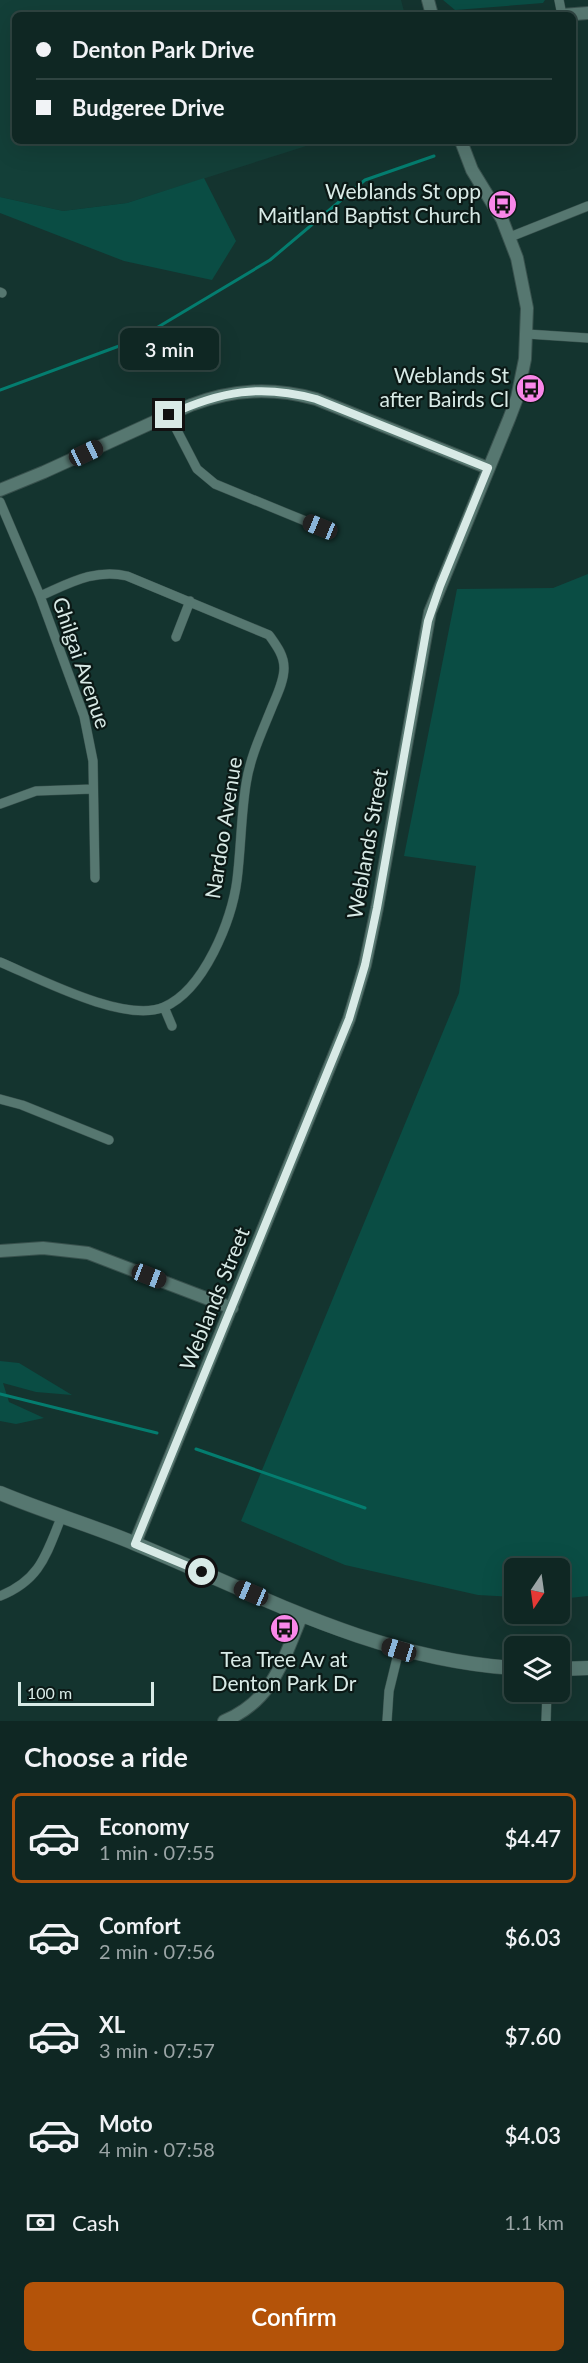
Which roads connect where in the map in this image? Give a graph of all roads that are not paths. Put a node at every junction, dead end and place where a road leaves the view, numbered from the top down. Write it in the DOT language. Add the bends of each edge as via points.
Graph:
graph roads {
  1 [pos="462,144"];
  2 [pos="588,206"];
  3 [pos="510,237"];
  4 [pos="527,334"];
  5 [pos="588,338"];
  6 [pos="169,415"];
  7 [pos="488,468"];
  8 [pos="0,490"];
  9 [pos="0,502"];
  10 [pos="320,527"];
  11 [pos="39,596"];
  12 [pos="190,602"];
  13 [pos="176,637"];
  14 [pos="93,789"];
  15 [pos="0,804"];
  16 [pos="95,878"];
  17 [pos="0,962"];
  18 [pos="164,1007"];
  19 [pos="172,1026"];
  20 [pos="0,1099"];
  21 [pos="109,1140"];
  22 [pos="0,1251"];
  23 [pos="232,1308"];
  24 [pos="0,1493"];
  25 [pos="61,1518"];
  26 [pos="135,1544"];
  27 [pos="0,1596"];
  28 [pos="302,1615"];
  29 [pos="399,1650"];
  30 [pos="504,1667"];
  31 [pos="588,1668"];
  32 [pos="570,1669"];
  33 [pos="547,1702"];
  34 [pos="224,1721"];
  35 [pos="387,1721"];
  36 [pos="546,1721"];
  1 -- 3 [label="street, Weblands Street" via="472,170"];
  2 -- 3 [label="street"];
  3 -- 4 [label="street, Weblands Street" via="523,282"];
  4 -- 5 [label="street"];
  4 -- 7 [label="street, Weblands Street" via="517,398"];
  6 -- 7 [label="street" via="230,393 292,392"];
  6 -- 8 [label="street"];
  6 -- 10 [label="street" via="197,469 215,484"];
  7 -- 23 [label="street, Weblands Street" via="428,621 377,908 357,992 334,1059"];
  9 -- 11 [label="street, Ghilgai Avenue"];
  11 -- 12 [label="street, Nardoo Avenue" via="94,574 112,572"];
  11 -- 14 [label="street, Ghilgai Avenue" via="84,716 93,761"];
  12 -- 13 [label="street"];
  12 -- 18 [label="street, Nardoo Avenue" via="269,635 280,650 284,667 246,783 237,882 230,911 198,978"];
  14 -- 15 [label="street" via="36,791"];
  14 -- 16 [label="street, Ghilgai Avenue"];
  17 -- 18 [label="street" via="118,1008 145,1011"];
  18 -- 19 [label="street"];
  20 -- 21 [label="street"];
  22 -- 23 [label="street" via="43,1248 88,1253"];
  23 -- 26 [label="street, Weblands Street"];
  24 -- 25 [label="main road"];
  25 -- 26 [label="main road"];
  25 -- 27 [label="street" via="33,1576 18,1589"];
  26 -- 28 [label="main road"];
  28 -- 29 [label="main road"];
  28 -- 34 [label="street" via="278,1675 257,1702"];
  29 -- 30 [label="main road"];
  29 -- 35 [label="street" via="389,1691"];
  31 -- 32 [label="main road"];
  33 -- 36 [label="street"];
}
